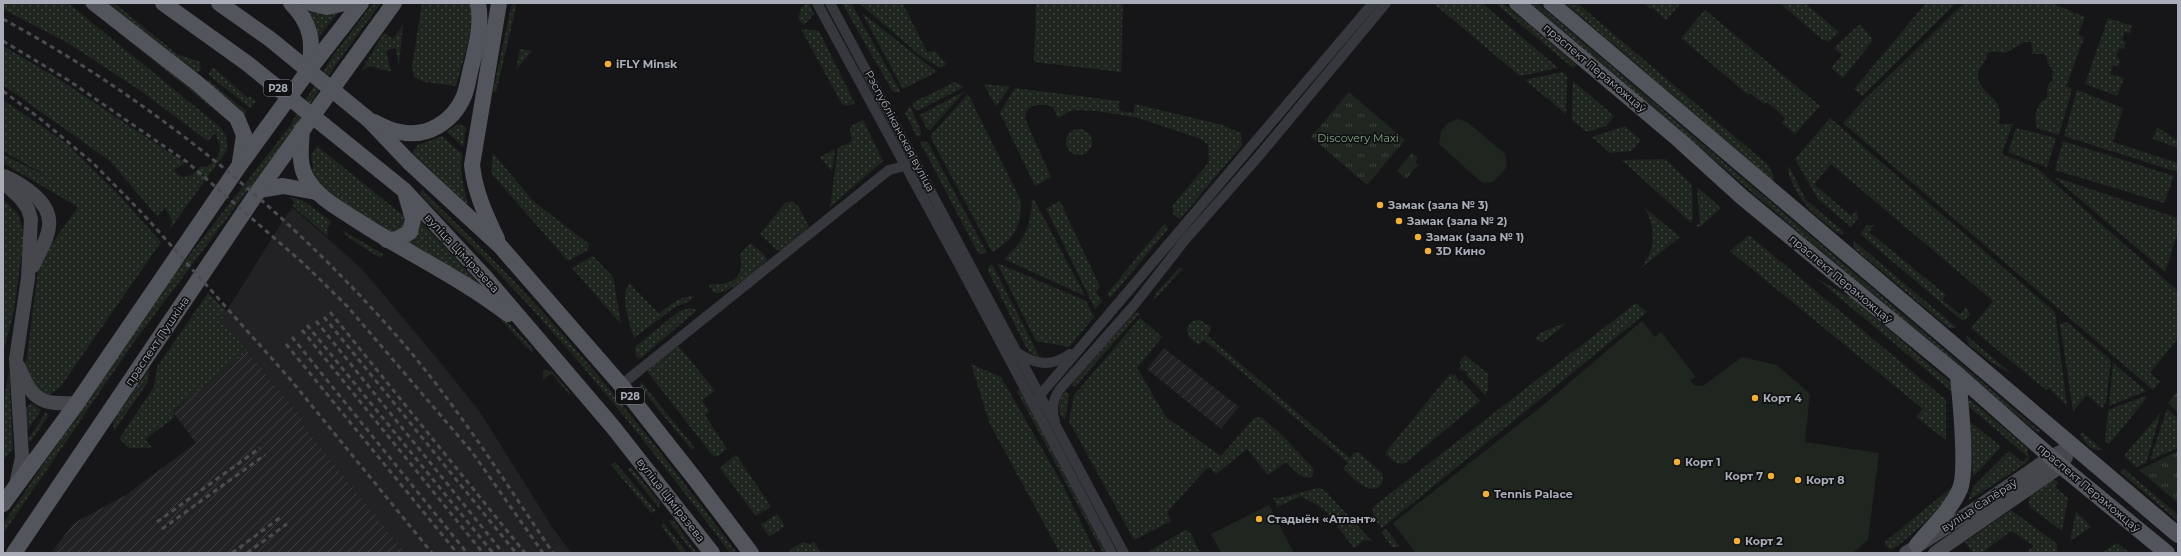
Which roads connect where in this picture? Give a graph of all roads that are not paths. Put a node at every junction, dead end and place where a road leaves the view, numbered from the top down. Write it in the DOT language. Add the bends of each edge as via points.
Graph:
graph roads {
  1 [pos="94,3"];
  2 [pos="163,3"];
  3 [pos="220,3"];
  4 [pos="291,3"];
  5 [pos="311,3"];
  6 [pos="345,3"];
  7 [pos="361,3"];
  8 [pos="394,3"];
  9 [pos="478,3"];
  10 [pos="817,3"];
  11 [pos="830,3"];
  12 [pos="1373,3"];
  13 [pos="1386,3"];
  14 [pos="1517,3"];
  15 [pos="1551,3"];
  16 [pos="498,11"];
  17 [pos="308,71"];
  18 [pos="369,120"];
  19 [pos="302,129"];
  20 [pos="239,166"];
  21 [pos="905,166"];
  22 [pos="3,175"];
  23 [pos="3,182"];
  24 [pos="259,190"];
  25 [pos="404,190"];
  26 [pos="316,192"];
  27 [pos="387,240"];
  28 [pos="500,246"];
  29 [pos="28,278"];
  30 [pos="535,334"];
  31 [pos="1080,347"];
  32 [pos="1014,351"];
  33 [pos="16,359"];
  34 [pos="1958,375"];
  35 [pos="621,385"];
  36 [pos="1056,395"];
  37 [pos="1038,401"];
  38 [pos="77,403"];
  39 [pos="1061,438"];
  40 [pos="2072,446"];
  41 [pos="2056,461"];
  42 [pos="16,485"];
  43 [pos="3,504"];
  44 [pos="2178,535"];
  45 [pos="1911,549"];
  46 [pos="14,553"];
  47 [pos="712,553"];
  48 [pos="751,553"];
  49 [pos="1112,553"];
  50 [pos="1124,553"];
  51 [pos="1936,553"];
  52 [pos="2167,553"];
  1 -- 20 [label="main road" via="197,83 237,118 244,135"];
  2 -- 25 [label="main road, вуліца Ціміразева / Р28" via="248,64"];
  3 -- 18 [label="main road, Р28"];
  4 -- 17 [label="main road" via="301,14 311,40 312,51"];
  5 -- 6 [label="main road" via="327,7"];
  7 -- 17 [label="main road"];
  8 -- 19 [label="main road, праспект Пушкіна"];
  9 -- 18 [label="main road" via="480,30 465,94 445,122 426,132 414,134 399,132"];
  10 -- 21 [label="street, Рэспубліканская вуліца"];
  11 -- 32 [label="street"];
  12 -- 31 [label="street"];
  13 -- 36 [label="street"];
  14 -- 34 [label="main road, праспект Пераможцаў" via="1678,139 1742,198"];
  15 -- 40 [label="main road, праспект Пераможцаў"];
  16 -- 28 [label="main road" via="472,165 480,202"];
  17 -- 20 [label="main road"];
  18 -- 28 [label="main road, Р28" via="409,162"];
  19 -- 24 [label="main road, праспект Пушкіна"];
  19 -- 26 [label="main road" via="302,166 306,178"];
  20 -- 38 [label="main road"];
  21 -- 35 [label="street" via="889,170"];
  21 -- 37 [label="street, Рэспубліканская вуліца"];
  22 -- 29 [label="street" via="28,190 48,216 48,233"];
  23 -- 29 [label="street" via="20,198 31,218"];
  24 -- 26 [label="main road" via="283,186"];
  24 -- 46 [label="main road, праспект Пушкіна"];
  25 -- 27 [label="main road" via="411,208 413,225 405,236"];
  25 -- 30 [label="main road, вуліца Ціміразева / Р28"];
  26 -- 27 [label="main road"];
  27 -- 30 [label="main road" via="489,300"];
  28 -- 35 [label="main road, Р28"];
  29 -- 33 [label="street"];
  30 -- 47 [label="main road, вуліца Ціміразева / Р28" via="618,433"];
  31 -- 32 [label="street" via="1061,361 1052,363 1038,363"];
  31 -- 37 [label="street"];
  32 -- 37 [label="street"];
  33 -- 38 [label="street" via="24,382 34,396 48,403"];
  33 -- 42 [label="street" via="22,457"];
  34 -- 41 [label="main road, праспект Пераможцаў"];
  34 -- 45 [label="main road" via="1962,480 1955,499"];
  35 -- 48 [label="main road, Р28"];
  36 -- 37 [label="street"];
  36 -- 39 [label="street" via="1053,409"];
  37 -- 39 [label="street"];
  37 -- 49 [label="street"];
  38 -- 42 [label="main road"];
  39 -- 50 [label="street"];
  40 -- 41 [label="street"];
  40 -- 44 [label="main road, праспект Пераможцаў"];
  41 -- 45 [label="street, вуліца Сапёраў"];
  41 -- 51 [label="street, вуліца Сапёраў"];
  41 -- 52 [label="main road, праспект Пераможцаў"];
  42 -- 43 [label="main road"];
}
